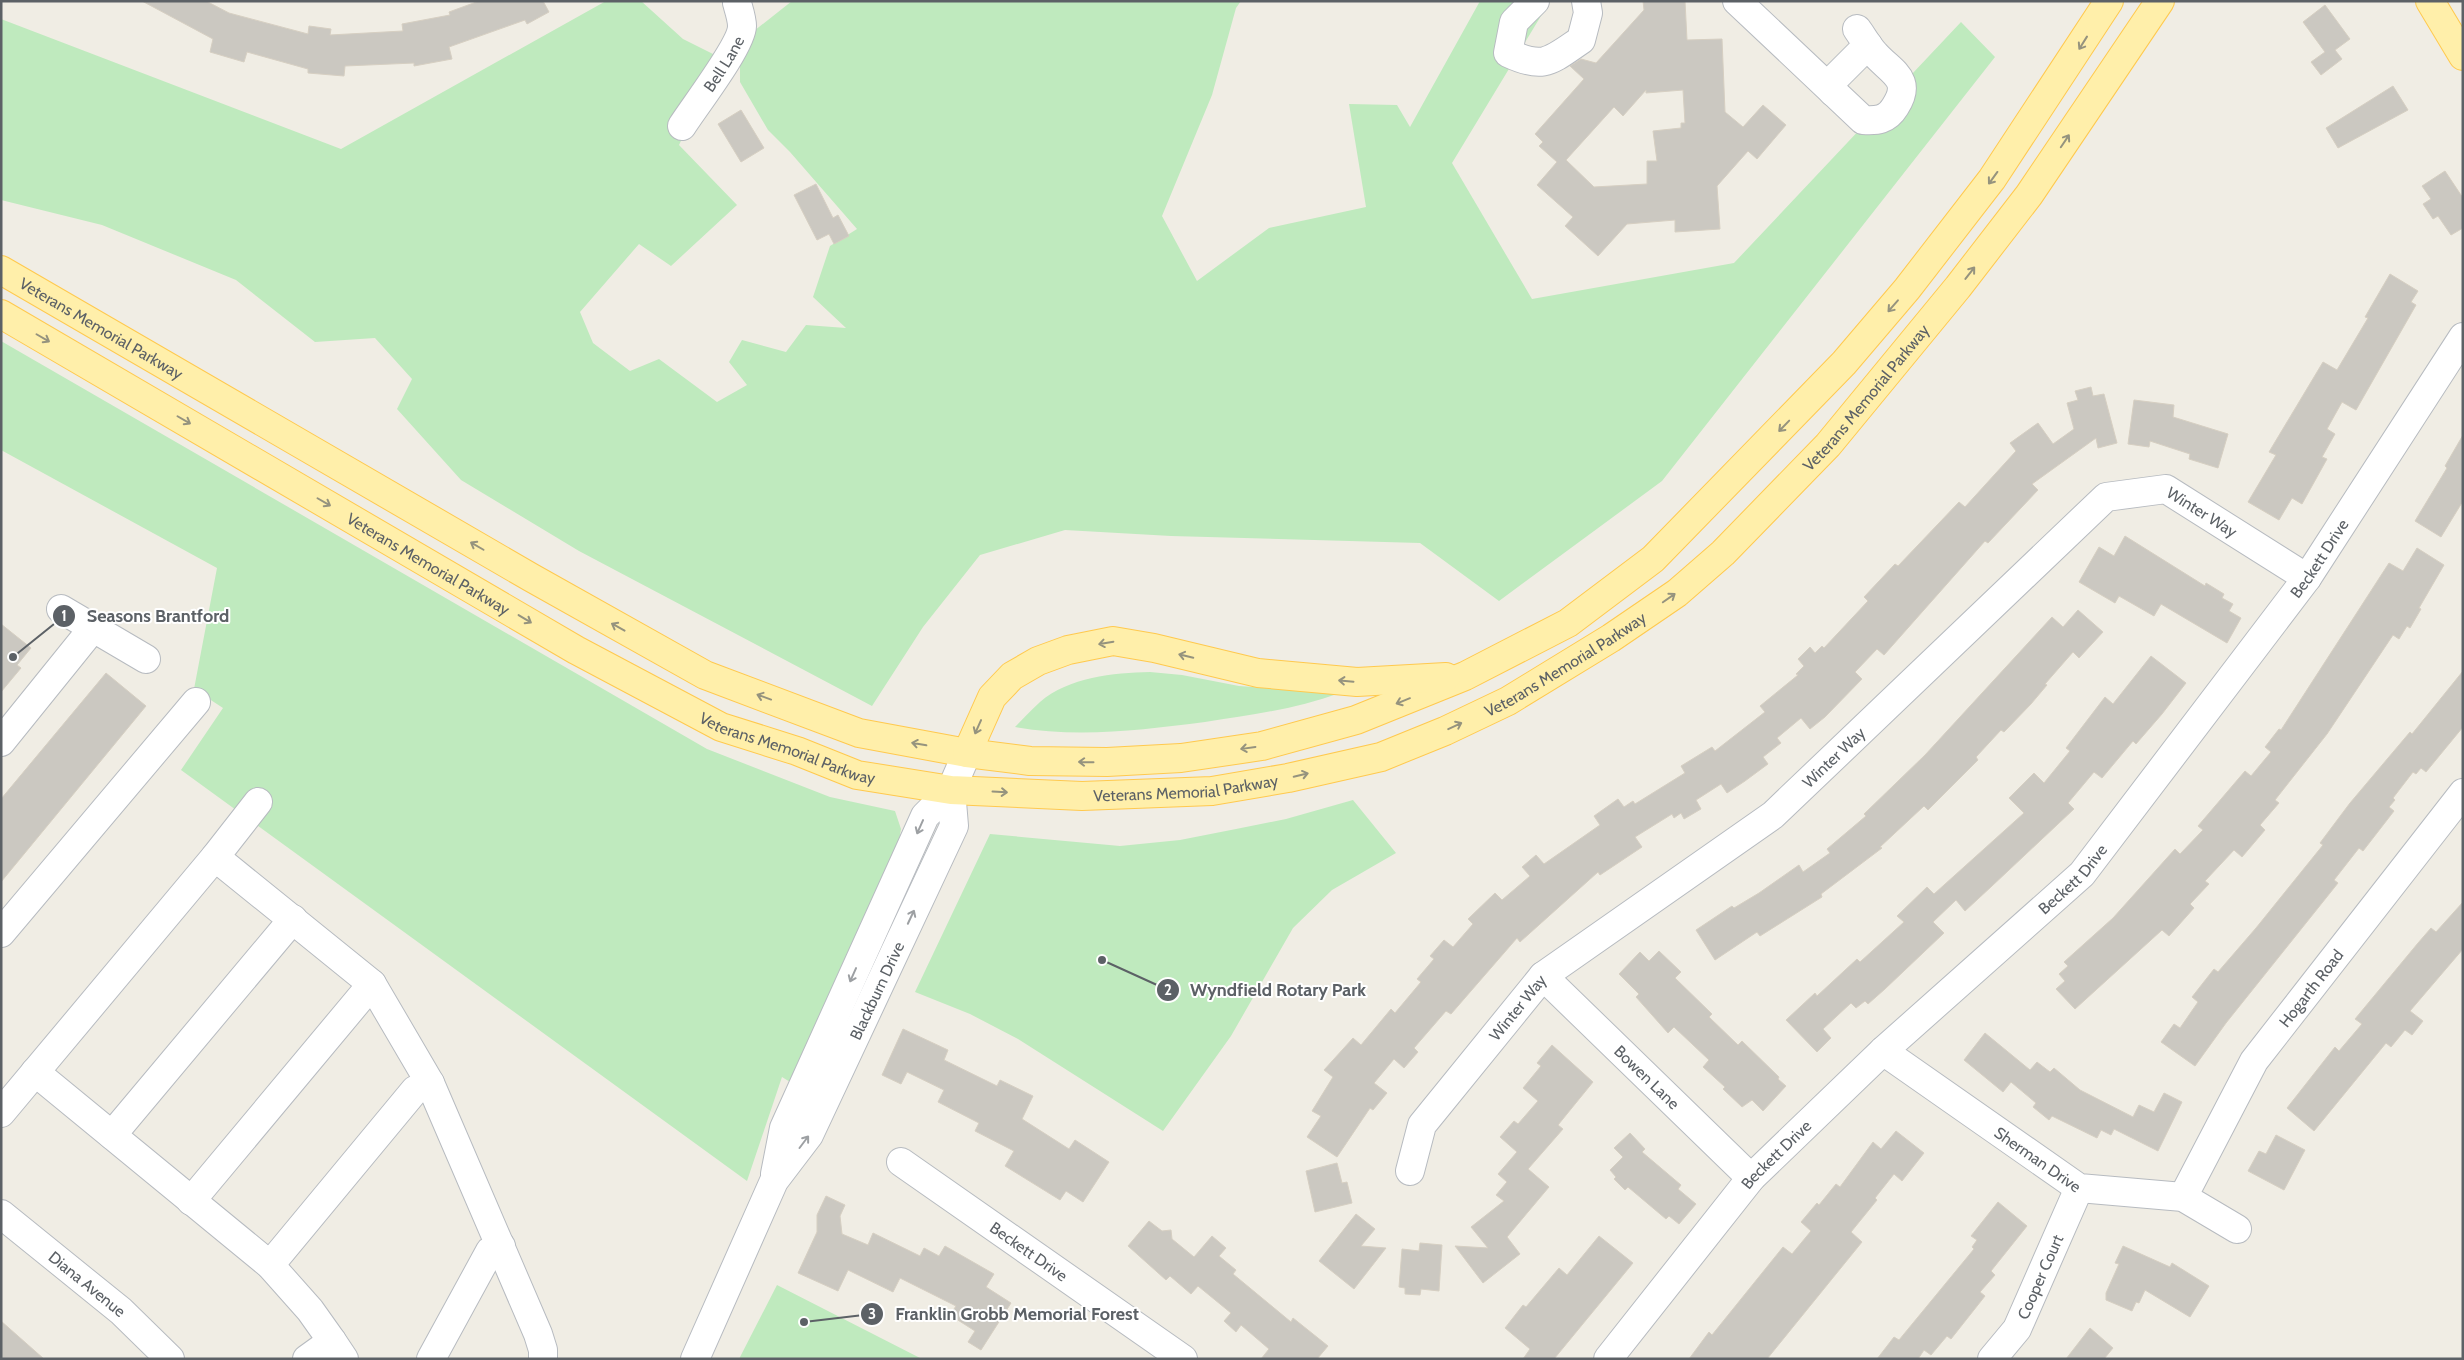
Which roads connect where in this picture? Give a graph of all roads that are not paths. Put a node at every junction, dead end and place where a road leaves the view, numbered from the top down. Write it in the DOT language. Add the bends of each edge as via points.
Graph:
graph roads {
  1 [pos="1535,1"];
  2 [pos="1586,1"];
  3 [pos="1737,1"];
  4 [pos="2109,1"];
  5 [pos="2160,1"];
  6 [pos="2430,1"];
  7 [pos="738,2"];
  8 [pos="2463,56"];
  9 [pos="1832,92"];
  10 [pos="682,126"];
  11 [pos="1,270"];
  12 [pos="1,314"];
  13 [pos="2463,337"];
  14 [pos="2307,578"];
  15 [pos="61,609"];
  16 [pos="93,628"];
  17 [pos="146,659"];
  18 [pos="1464,676"];
  19 [pos="196,702"];
  20 [pos="1,742"];
  21 [pos="967,753"];
  22 [pos="951,790"];
  23 [pos="2463,794"];
  24 [pos="258,802"];
  25 [pos="215,857"];
  26 [pos="293,919"];
  27 [pos="1,933"];
  28 [pos="1543,976"];
  29 [pos="372,984"];
  30 [pos="1883,1051"];
  31 [pos="35,1072"];
  32 [pos="430,1083"];
  33 [pos="1,1113"];
  34 [pos="112,1135"];
  35 [pos="901,1162"];
  36 [pos="1410,1172"];
  37 [pos="1751,1178"];
  38 [pos="2079,1188"];
  39 [pos="2183,1197"];
  40 [pos="192,1201"];
  41 [pos="1,1214"];
  42 [pos="2237,1229"];
  43 [pos="501,1246"];
  44 [pos="270,1265"];
  45 [pos="338,1350"];
  46 [pos="170,1359"];
  47 [pos="307,1359"];
  48 [pos="431,1359"];
  49 [pos="543,1359"];
  50 [pos="695,1359"];
  51 [pos="1183,1359"];
  52 [pos="1608,1359"];
  53 [pos="1992,1359"];
  1 -- 2 [label="street" via="1514,22 1508,53 1528,63 1550,61 1581,40 1588,13"];
  3 -- 9 [label="street"];
  4 -- 18 [label="main road, Veterans Memorial Parkway, one-way" via="1992,179 1908,289 1844,363 1653,559 1568,623"];
  22 -- 5 [label="main road, Veterans Memorial Parkway, one-way" via="1082,796 1203,792 1288,778 1381,757 1508,702 1611,638 1677,593 1724,553 1828,444 1958,287 2029,195"];
  6 -- 8 [label="main road"];
  7 -- 10 [label="street, Bell Lane" via="742,27 732,51"];
  9 -- 9 [label="street" via="1862,120 1879,122 1891,113 1902,97 1902,84 1862,37 1832,81"];
  21 -- 11 [label="main road, Veterans Memorial Parkway, one-way" via="859,733 705,675"];
  12 -- 22 [label="main road, Veterans Memorial Parkway, one-way" via="576,650 721,727 797,751 857,775"];
  13 -- 14 [label="street, Beckett Drive"];
  14 -- 28 [label="street, Winter Way" via="2166,489 2106,497 1773,815"];
  14 -- 30 [label="street, Beckett Drive" via="2082,874"];
  15 -- 16 [label="street"];
  16 -- 17 [label="street"];
  16 -- 20 [label="street"];
  18 -- 21 [label="main road, Veterans Memorial Parkway, one-way" via="1356,720 1262,746 1181,758 1107,762 1030,761"];
  18 -- 21 [label="main road, one-way" via="1358,682 1268,674 1113,641 1068,650 1038,661 1012,676 992,697"];
  19 -- 27 [label="street"];
  21 -- 22 [label="street, Blackburn Drive"];
  22 -- 50 [label="street, Blackburn Drive" via="925,816 784,1128 774,1181"];
  23 -- 39 [label="street, Hogarth Road" via="2254,1061"];
  24 -- 25 [label="street"];
  25 -- 26 [label="street"];
  25 -- 31 [label="street"];
  26 -- 29 [label="street"];
  26 -- 34 [label="street"];
  28 -- 36 [label="street, Winter Way" via="1422,1125"];
  28 -- 37 [label="street, Bowen Lane"];
  29 -- 32 [label="street"];
  29 -- 40 [label="street"];
  30 -- 37 [label="street, Beckett Drive"];
  30 -- 38 [label="street, Sherman Drive"];
  31 -- 33 [label="street"];
  31 -- 34 [label="street"];
  32 -- 43 [label="street"];
  32 -- 44 [label="street" via="415,1090"];
  34 -- 40 [label="street"];
  35 -- 51 [label="street, Beckett Drive"];
  37 -- 52 [label="street, Beckett Drive"];
  38 -- 39 [label="street, Sherman Drive"];
  38 -- 53 [label="street, Cooper Court" via="2017,1329"];
  39 -- 42 [label="street, Sherman Drive"];
  40 -- 44 [label="street"];
  41 -- 46 [label="street, Diana Avenue" via="121,1311"];
  43 -- 48 [label="street" via="490,1251"];
  43 -- 49 [label="street" via="538,1334"];
  44 -- 45 [label="street" via="310,1310"];
  45 -- 47 [label="street"];
}
